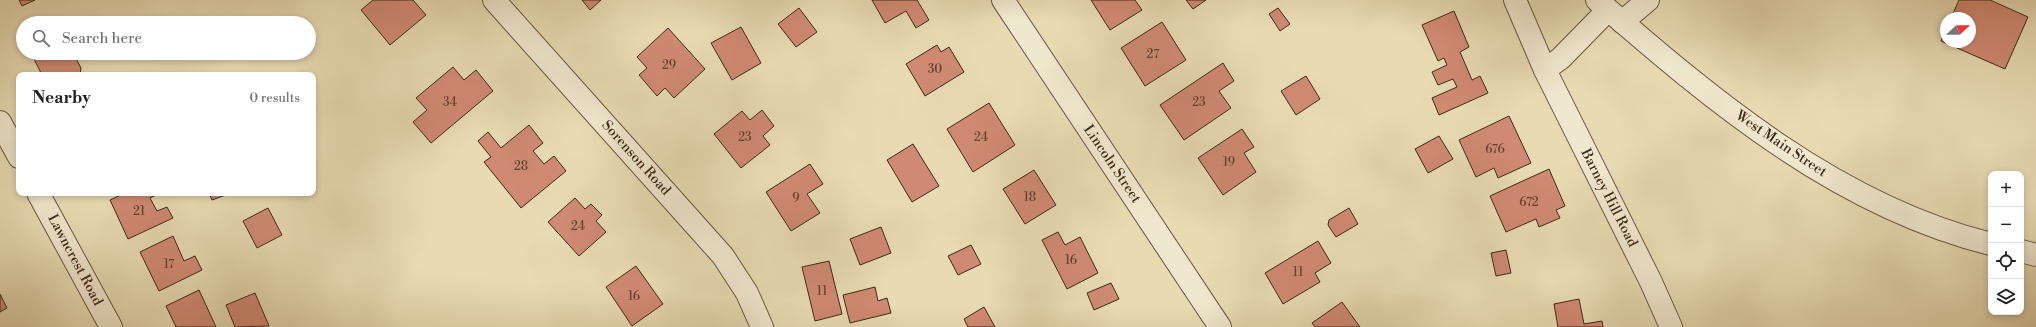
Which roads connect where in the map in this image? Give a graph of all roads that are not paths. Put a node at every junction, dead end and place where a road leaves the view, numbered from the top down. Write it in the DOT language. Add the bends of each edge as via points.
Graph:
graph roads {
  1 [pos="494,0"];
  2 [pos="1003,0"];
  3 [pos="1515,0"];
  4 [pos="1648,0"];
  5 [pos="1609,11"];
  6 [pos="1545,70"];
  7 [pos="0,122"];
  8 [pos="16,151"];
  9 [pos="40,196"];
  10 [pos="1988,243"];
  11 [pos="2024,252"];
  12 [pos="2036,255"];
  13 [pos="111,327"];
  14 [pos="762,327"];
  15 [pos="1220,327"];
  16 [pos="1671,327"];
  1 -- 14 [label="street, Sorenson Road" via="723,256 747,293"];
  2 -- 15 [label="street, Lincoln Street"];
  3 -- 6 [label="street, Barney Hill Road"];
  4 -- 5 [label="street"];
  5 -- 6 [label="street" via="1561,58"];
  5 -- 10 [label="street, West Main Street" via="1722,104 1787,151 1859,194 1925,223"];
  6 -- 16 [label="street, Barney Hill Road"];
  7 -- 8 [label="street"];
  9 -- 13 [label="street, Lawncrest Road"];
  11 -- 12 [label="street"];
}
